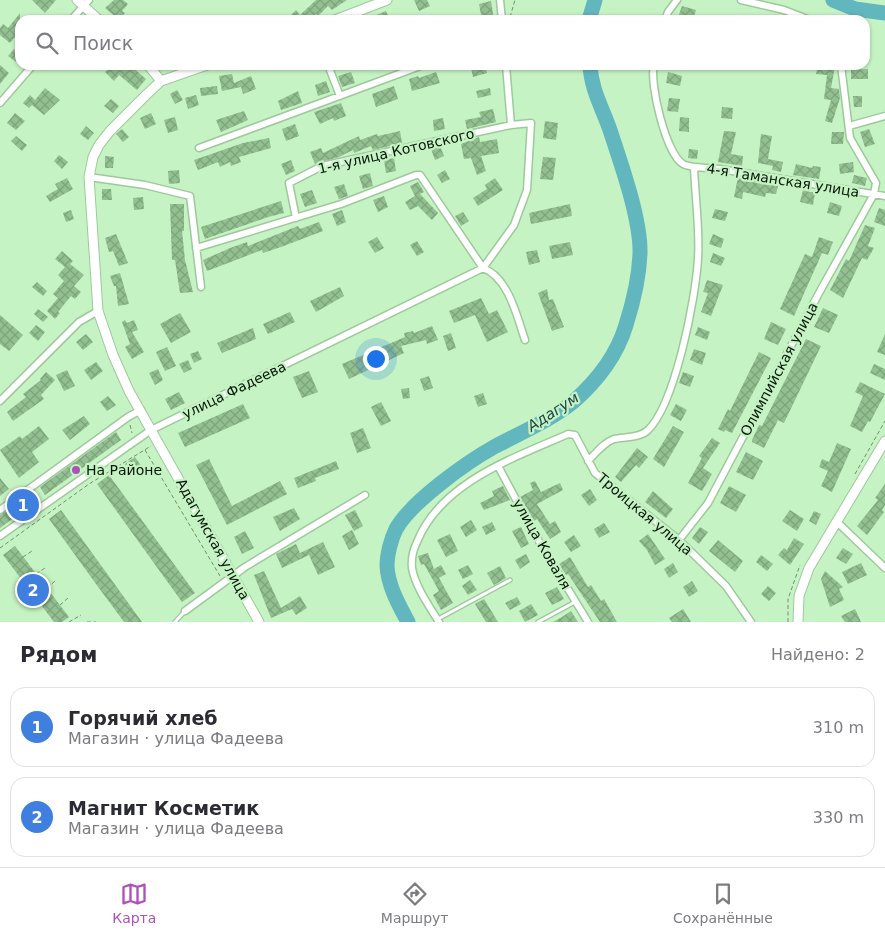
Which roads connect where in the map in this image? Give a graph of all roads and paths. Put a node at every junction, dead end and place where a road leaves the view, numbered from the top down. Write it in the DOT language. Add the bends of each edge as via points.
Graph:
graph roads {
  1 [pos="387,0"];
  2 [pos="500,0"];
  3 [pos="515,0"];
  4 [pos="677,0"];
  5 [pos="741,0"];
  6 [pos="83,2"];
  7 [pos="74,15"];
  8 [pos="95,15"];
  9 [pos="348,15"];
  10 [pos="502,15"];
  11 [pos="510,15"];
  12 [pos="667,15"];
  13 [pos="797,15"];
  14 [pos="29,70"];
  15 [pos="152,70"];
  16 [pos="193,70"];
  17 [pos="330,70"];
  18 [pos="410,70"];
  19 [pos="506,70"];
  20 [pos="653,70"];
  21 [pos="842,70"];
  22 [pos="161,81"];
  23 [pos="340,96"];
  24 [pos="0,103"];
  25 [pos="885,116"];
  26 [pos="511,125"];
  27 [pos="849,126"];
  28 [pos="199,148"];
  29 [pos="694,167"];
  30 [pos="89,178"];
  31 [pos="874,194"];
  32 [pos="885,196"];
  33 [pos="296,218"];
  34 [pos="196,248"];
  35 [pos="483,268"];
  36 [pos="201,287"];
  37 [pos="98,311"];
  38 [pos="525,340"];
  39 [pos="0,401"];
  40 [pos="141,410"];
  41 [pos="152,430"];
  42 [pos="885,441"];
  43 [pos="152,446"];
  44 [pos="145,450"];
  45 [pos="588,461"];
  46 [pos="498,466"];
  47 [pos="365,495"];
  48 [pos="0,510"];
  49 [pos="836,521"];
  50 [pos="0,536"];
  51 [pos="679,540"];
  52 [pos="0,548"];
  53 [pos="32,551"];
  54 [pos="23,557"];
  55 [pos="45,568"];
  56 [pos="885,568"];
  57 [pos="36,574"];
  58 [pos="234,576"];
  59 [pos="510,580"];
  60 [pos="55,582"];
  61 [pos="224,582"];
  62 [pos="47,588"];
  63 [pos="68,598"];
  64 [pos="575,601"];
  65 [pos="60,604"];
  66 [pos="185,611"];
  67 [pos="81,615"];
  68 [pos="438,621"];
  69 [pos="70,622"];
  70 [pos="87,622"];
  71 [pos="96,622"];
  72 [pos="174,622"];
  73 [pos="259,622"];
  74 [pos="538,622"];
  75 [pos="588,622"];
  76 [pos="751,622"];
  77 [pos="798,622"];
  1 -- 9 [label="main road"];
  2 -- 10 [label="street"];
  3 -- 11 [label="path"];
  4 -- 12 [label="street"];
  5 -- 13 [label="street"];
  6 -- 7 [label="street"];
  6 -- 8 [label="main road"];
  14 -- 24 [label="street"];
  15 -- 22 [label="main road"];
  16 -- 22 [label="main road"];
  17 -- 23 [label="street"];
  18 -- 23 [label="street"];
  19 -- 26 [label="street"];
  20 -- 29 [label="street" via="658,108 674,153 683,164"];
  21 -- 27 [label="street"];
  22 -- 30 [label="main road, Адагумская улица" via="110,130 93,157"];
  23 -- 28 [label="street"];
  25 -- 27 [label="street"];
  26 -- 33 [label="street, 1-я улица Котовского" via="322,166 289,183"];
  26 -- 35 [label="street, улица Фадеева" via="531,123 527,190 514,225"];
  27 -- 31 [label="street" via="850,138 876,183"];
  29 -- 31 [label="street, 4-я Таманская улица"];
  29 -- 45 [label="street, 4-я Таманская улица" via="697,267 679,358 662,412 646,432 609,442"];
  30 -- 34 [label="street" via="145,185 190,196"];
  30 -- 37 [label="main road, Адагумская улица"];
  31 -- 32 [label="street, 4-я Таманская улица"];
  31 -- 51 [label="street, Олимпийская улица" via="708,503"];
  33 -- 34 [label="street, 1-я улица Котовского"];
  33 -- 35 [label="street, 1-я улица Котовского" via="420,175"];
  34 -- 36 [label="street"];
  35 -- 38 [label="street" via="496,275 511,300"];
  35 -- 41 [label="street, улица Фадеева"];
  37 -- 39 [label="street" via="79,322"];
  37 -- 40 [label="main road, Адагумская улица" via="112,355"];
  40 -- 41 [label="main road, Адагумская улица"];
  40 -- 48 [label="street"];
  41 -- 50 [label="street, улица Фадеева"];
  41 -- 58 [label="main road, Адагумская улица"];
  42 -- 49 [label="main road"];
  43 -- 44 [label="path"];
  44 -- 52 [label="path" via="89,484"];
  44 -- 61 [label="path"];
  45 -- 46 [label="street, Троицкая улица" via="575,435 568,434"];
  45 -- 51 [label="street, Троицкая улица" via="595,473"];
  46 -- 64 [label="street, улица Коваля"];
  46 -- 68 [label="street, Троицкая улица" via="462,487 439,507 422,528 412,552 412,567 418,583"];
  47 -- 58 [label="street"];
  49 -- 56 [label="street"];
  49 -- 77 [label="main road" via="809,568 799,596"];
  51 -- 76 [label="street, Троицкая улица" via="726,586"];
  53 -- 54 [label="path"];
  55 -- 57 [label="path"];
  58 -- 61 [label="street"];
  58 -- 73 [label="main road, Адагумская улица"];
  59 -- 68 [label="lane"];
  60 -- 62 [label="path"];
  61 -- 66 [label="street"];
  63 -- 65 [label="path"];
  64 -- 74 [label="lane"];
  64 -- 75 [label="street, улица Коваля"];
  66 -- 72 [label="lane"];
  67 -- 69 [label="path"];
  70 -- 71 [label="path"];
}
